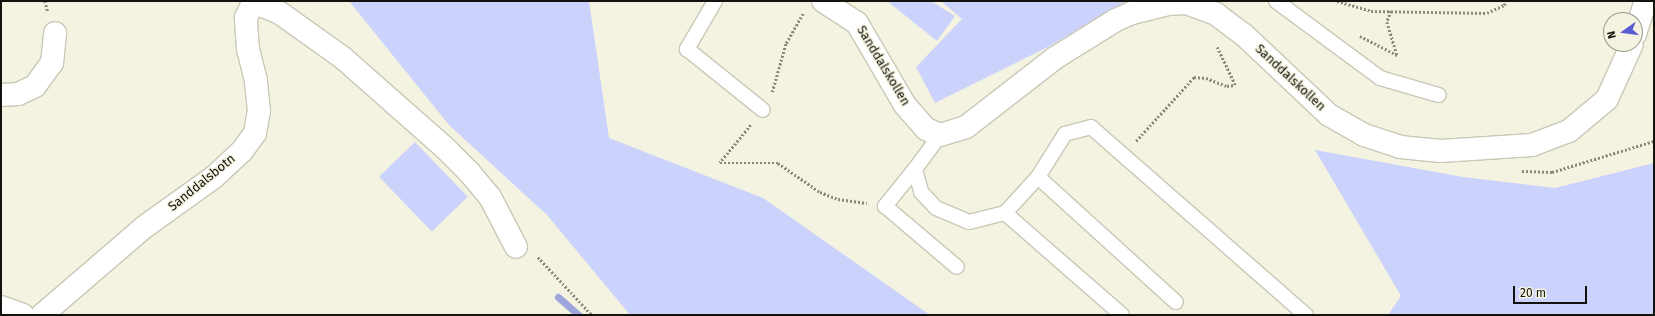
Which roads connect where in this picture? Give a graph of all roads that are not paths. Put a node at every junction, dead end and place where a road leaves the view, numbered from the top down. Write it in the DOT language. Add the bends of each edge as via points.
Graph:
graph roads {
  1 [pos="252,1"];
  2 [pos="714,1"];
  3 [pos="1276,1"];
  4 [pos="1646,1"];
  5 [pos="1186,2"];
  6 [pos="815,4"];
  7 [pos="1642,12"];
  8 [pos="55,33"];
  9 [pos="1628,52"];
  10 [pos="1,95"];
  11 [pos="1439,95"];
  12 [pos="763,110"];
  13 [pos="940,135"];
  14 [pos="915,169"];
  15 [pos="1038,177"];
  16 [pos="1005,214"];
  17 [pos="516,247"];
  18 [pos="957,267"];
  19 [pos="1176,302"];
  20 [pos="1,307"];
  21 [pos="23,315"];
  22 [pos="42,315"];
  23 [pos="1122,315"];
  24 [pos="1306,315"];
  1 -- 17 [label="street, Sanddalsbotn" via="280,13 343,58 445,148 490,197"];
  1 -- 22 [label="street, Sanddalsbotn" via="246,18 248,50 256,81 259,111 254,133 242,151 214,177 143,228"];
  2 -- 12 [label="lane" via="687,49"];
  3 -- 11 [label="lane" via="1380,78"];
  4 -- 7 [label="street"];
  5 -- 9 [label="street, Sanddalskollen" via="1216,14 1243,34 1329,115 1364,135 1400,147 1441,151 1532,145 1569,131 1607,99"];
  5 -- 13 [label="street, Sanddalskollen" via="1151,7 1116,20 1055,58 966,127"];
  6 -- 13 [label="street, Sanddalskollen" via="857,23 905,105 926,129"];
  8 -- 10 [label="street" via="52,63 35,86 18,94"];
  13 -- 14 [label="lane"];
  14 -- 16 [label="lane" via="921,192 936,208 969,222"];
  14 -- 18 [label="lane" via="885,206"];
  15 -- 16 [label="lane"];
  15 -- 19 [label="lane"];
  15 -- 24 [label="lane" via="1065,134 1091,127"];
  16 -- 23 [label="lane"];
  20 -- 21 [label="street"];
}
